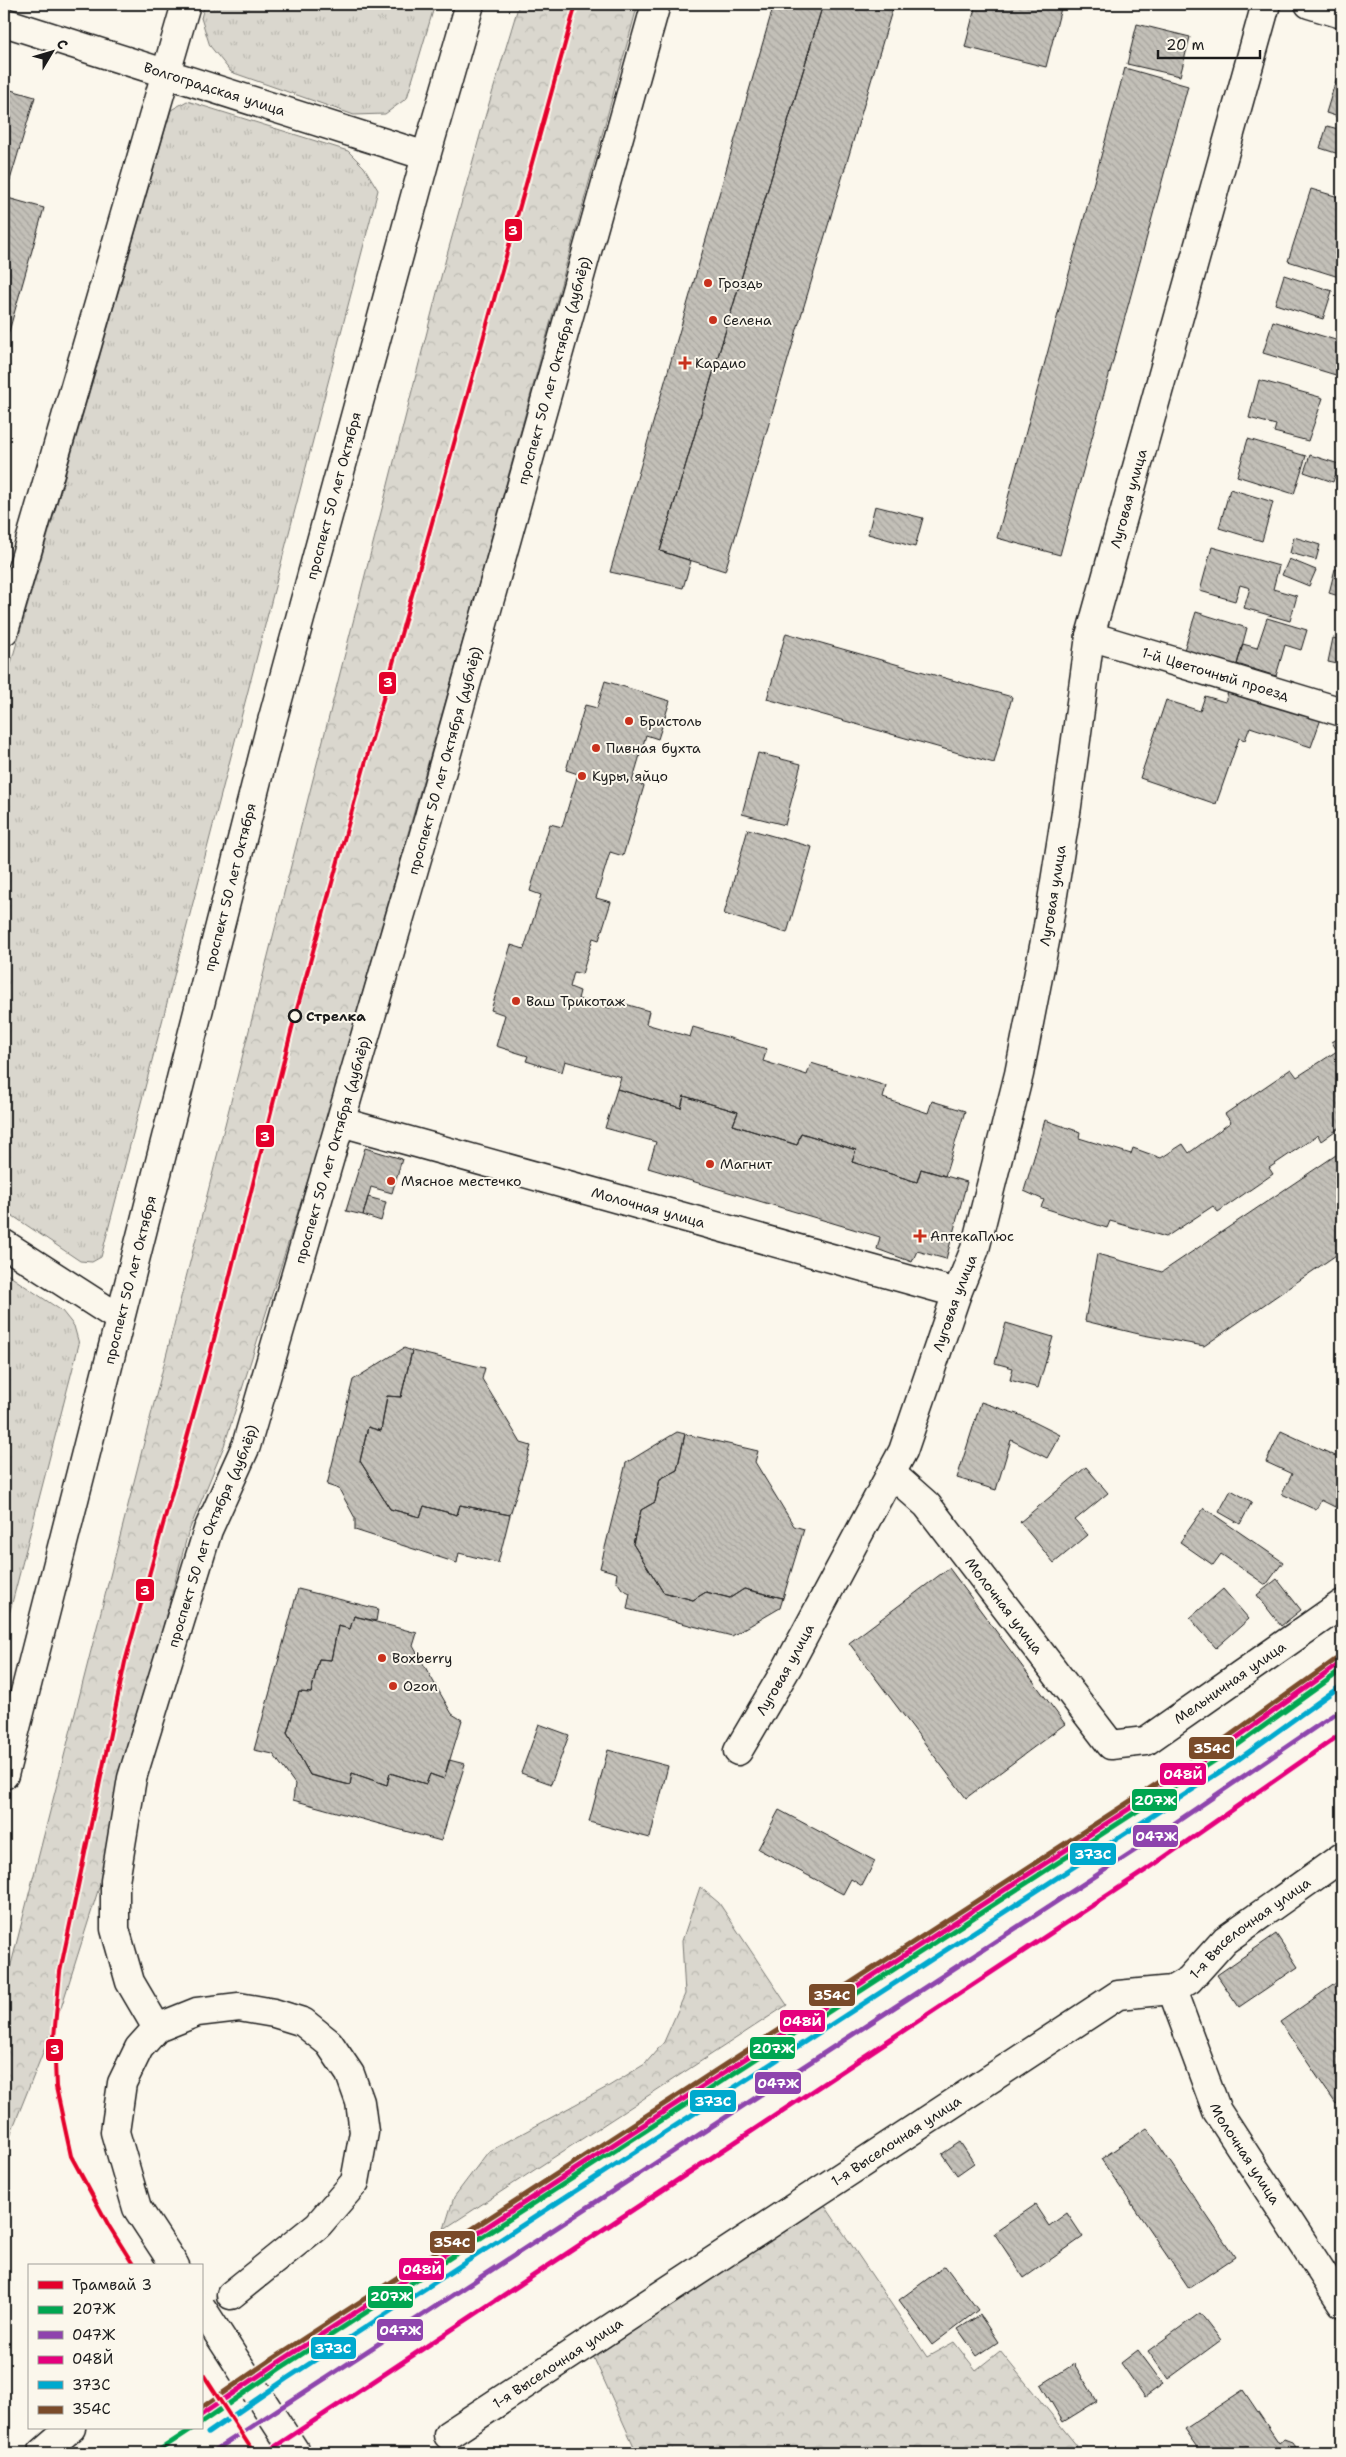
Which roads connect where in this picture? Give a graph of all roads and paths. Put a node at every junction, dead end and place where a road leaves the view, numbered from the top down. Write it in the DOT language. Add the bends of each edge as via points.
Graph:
graph roads {
  1 [pos="186,4"];
  2 [pos="470,4"];
  3 [pos="656,4"];
  4 [pos="1266,4"];
  5 [pos="1309,4"];
  6 [pos="1342,14"];
  7 [pos="4,22"];
  8 [pos="165,74"];
  9 [pos="426,156"];
  10 [pos="4,631"];
  11 [pos="1090,636"];
  12 [pos="1342,712"];
  13 [pos="341,1122"];
  14 [pos="4,1244"];
  15 [pos="956,1293"];
  16 [pos="119,1318"];
  17 [pos="891,1472"];
  18 [pos="1342,1604"];
  19 [pos="7,1740"];
  20 [pos="1111,1745"];
  21 [pos="738,1751"];
  22 [pos="4,1775"];
  23 [pos="1342,1857"];
  24 [pos="1172,1990"];
  25 [pos="157,2028"];
  26 [pos="173,2264"];
  27 [pos="231,2295"];
  28 [pos="1342,2303"];
  29 [pos="202,2309"];
  30 [pos="70,2430"];
  31 [pos="448,2435"];
  32 [pos="42,2453"];
  33 [pos="296,2453"];
  1 -- 8 [label="street"];
  2 -- 9 [label="street, проспект 50 лет Октября"];
  3 -- 13 [label="street, проспект 50 лет Октября (дублёр)"];
  4 -- 11 [label="street, Луговая улица"];
  5 -- 6 [label="street"];
  7 -- 8 [label="street, Волгоградская улица"];
  8 -- 9 [label="street, Волгоградская улица"];
  8 -- 10 [label="street"];
  9 -- 16 [label="street, проспект 50 лет Октября" via="274,716"];
  11 -- 12 [label="street, 1-й Цветочный проезд"];
  11 -- 15 [label="street, Луговая улица" via="1052,898 1019,1074 975,1249"];
  13 -- 15 [label="street, Молочная улица"];
  13 -- 25 [label="street, проспект 50 лет Октября (дублёр)" via="246,1446 208,1530 132,1778 115,1881 115,1929 130,1982"];
  14 -- 16 [label="street"];
  15 -- 17 [label="street, Луговая улица" via="903,1451"];
  16 -- 19 [label="street, проспект 50 лет Октября"];
  17 -- 20 [label="street, Молочная улица" via="927,1505"];
  17 -- 21 [label="street, Луговая улица" via="817,1614"];
  18 -- 20 [label="street, Мельничная улица" via="1146,1741"];
  19 -- 22 [label="street, проспект 50 лет Октября"];
  23 -- 24 [label="street, 1-я Выселочная улица" via="1226,1940 1189,1980"];
  24 -- 28 [label="street, Молочная улица" via="1218,2111"];
  24 -- 31 [label="street, 1-я Выселочная улица" via="1118,1995"];
  25 -- 26 [label="street" via="139,2048 122,2084 115,2132 137,2208"];
  25 -- 27 [label="street" via="197,2012 239,2007 302,2022 329,2044 350,2074 360,2102 364,2132 356,2182 318,2225"];
  29 -- 33 [label="street, bridge"];
  30 -- 32 [label="street"];
}
